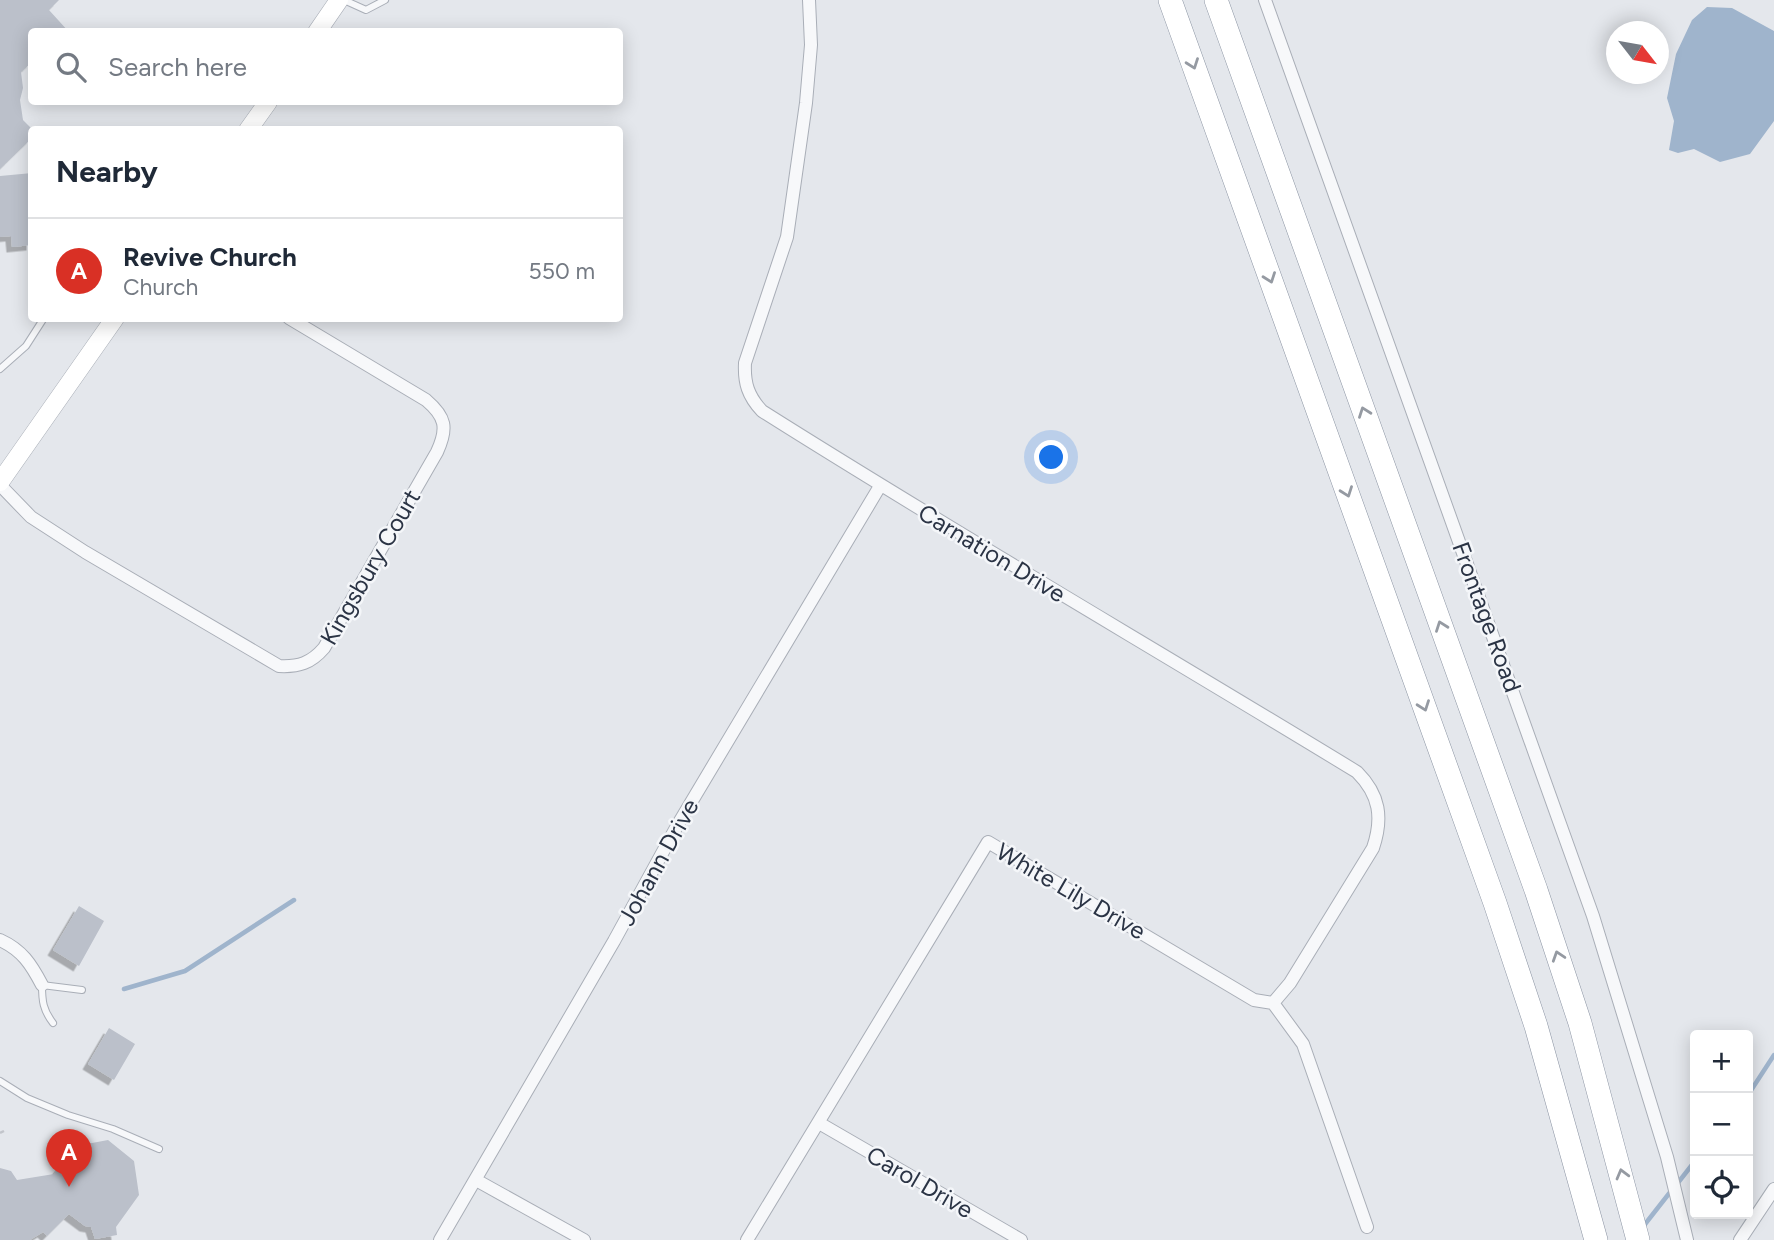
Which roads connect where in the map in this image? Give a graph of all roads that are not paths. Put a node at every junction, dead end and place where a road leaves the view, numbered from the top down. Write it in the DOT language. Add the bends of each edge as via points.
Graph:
graph roads {
  1 [pos="341,0"];
  2 [pos="385,0"];
  3 [pos="810,0"];
  4 [pos="1170,0"];
  5 [pos="1216,0"];
  6 [pos="1265,0"];
  7 [pos="320,28"];
  8 [pos="266,105"];
  9 [pos="251,126"];
  10 [pos="41,322"];
  11 [pos="113,322"];
  12 [pos="296,322"];
  13 [pos="0,369"];
  14 [pos="0,484"];
  15 [pos="880,485"];
  16 [pos="0,940"];
  17 [pos="42,985"];
  18 [pos="82,990"];
  19 [pos="1273,1003"];
  20 [pos="53,1023"];
  21 [pos="0,1081"];
  22 [pos="819,1123"];
  23 [pos="159,1149"];
  24 [pos="476,1180"];
  25 [pos="1774,1189"];
  26 [pos="1367,1227"];
  27 [pos="440,1240"];
  28 [pos="584,1240"];
  29 [pos="747,1240"];
  30 [pos="1021,1240"];
  31 [pos="1596,1240"];
  32 [pos="1639,1240"];
  33 [pos="1688,1240"];
  34 [pos="1740,1240"];
  1 -- 2 [label="lane" via="366,10"];
  1 -- 7 [label="main road"];
  3 -- 15 [label="street, Carnation Drive" via="806,103 787,237 744,378 752,401 762,411"];
  4 -- 31 [label="highway, one-way" via="1495,903 1536,1026"];
  32 -- 5 [label="highway, one-way" via="1580,1023 1536,890"];
  6 -- 33 [label="street, Frontage Road" via="1593,916"];
  8 -- 9 [label="main road"];
  10 -- 13 [label="lane" via="26,346"];
  11 -- 14 [label="main road"];
  12 -- 14 [label="street, Kingsbury Court" via="426,400 441,417 445,430 437,452 324,648 306,664 279,666 41,524"];
  15 -- 19 [label="street, Carnation Drive" via="1366,781 1380,817 1373,848"];
  15 -- 24 [label="street, Johann Drive" via="677,826"];
  16 -- 17 [label="street" via="29,960"];
  17 -- 18 [label="lane"];
  17 -- 20 [label="lane" via="42,1004"];
  19 -- 22 [label="street, White Lily Drive" via="1254,1000 988,842"];
  19 -- 26 [label="street" via="1303,1044"];
  21 -- 23 [label="lane" via="27,1098"];
  22 -- 29 [label="street, White Lily Drive"];
  22 -- 30 [label="street, Carol Drive"];
  24 -- 27 [label="street, Johann Drive"];
  24 -- 28 [label="street"];
  25 -- 34 [label="street"];
}
